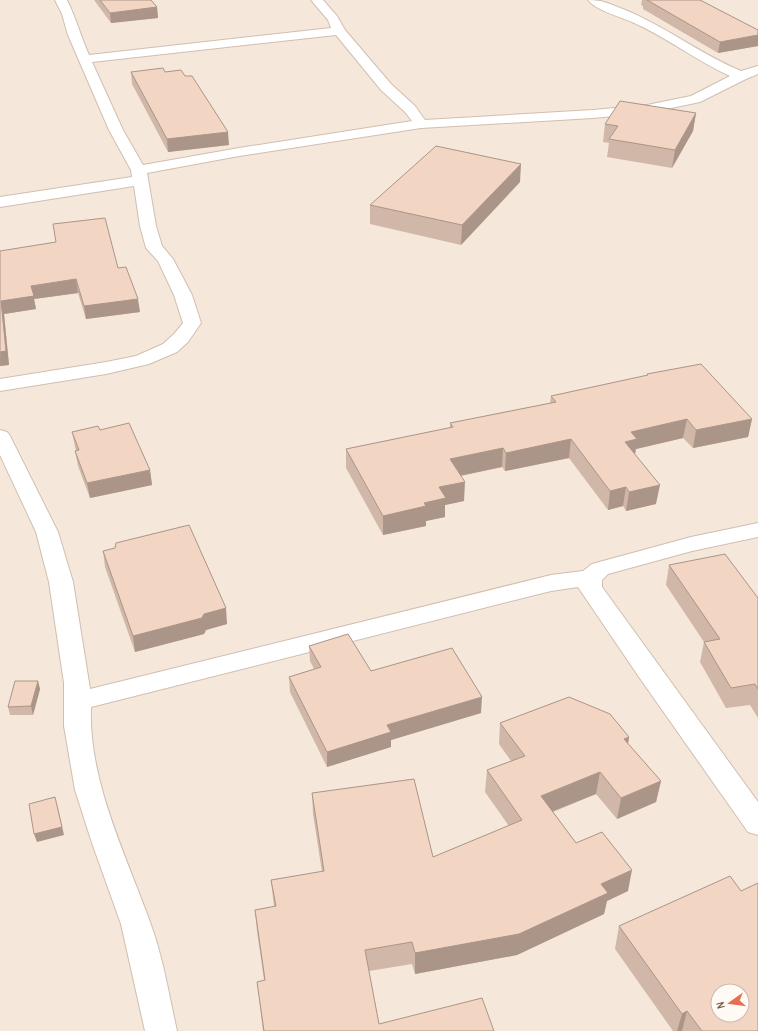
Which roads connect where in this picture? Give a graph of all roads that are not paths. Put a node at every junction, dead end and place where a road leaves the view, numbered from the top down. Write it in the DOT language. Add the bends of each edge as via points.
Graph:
graph roads {
  1 [pos="61,0"];
  2 [pos="317,0"];
  3 [pos="594,0"];
  4 [pos="339,31"];
  5 [pos="85,59"];
  6 [pos="758,70"];
  7 [pos="741,76"];
  8 [pos="421,124"];
  9 [pos="140,175"];
  10 [pos="0,202"];
  11 [pos="0,385"];
  12 [pos="0,436"];
  13 [pos="758,530"];
  14 [pos="590,578"];
  15 [pos="78,701"];
  16 [pos="758,824"];
  17 [pos="161,1031"];
  1 -- 5 [label="street"];
  2 -- 4 [label="street" via="333,19"];
  3 -- 7 [label="street" via="637,19 720,68"];
  4 -- 5 [label="street"];
  4 -- 8 [label="street"];
  5 -- 9 [label="street" via="116,130"];
  6 -- 7 [label="street"];
  7 -- 8 [label="street" via="695,99 647,109"];
  8 -- 9 [label="street" via="239,152"];
  9 -- 10 [label="street"];
  9 -- 11 [label="street" via="154,248 165,260 183,295 192,323 170,348 142,360"];
  12 -- 15 [label="street" via="47,532 61,582"];
  13 -- 14 [label="street" via="691,544 600,569"];
  14 -- 15 [label="street" via="551,583"];
  14 -- 16 [label="street" via="590,588"];
  15 -- 17 [label="street" via="80,751 89,790 136,924"];
}
